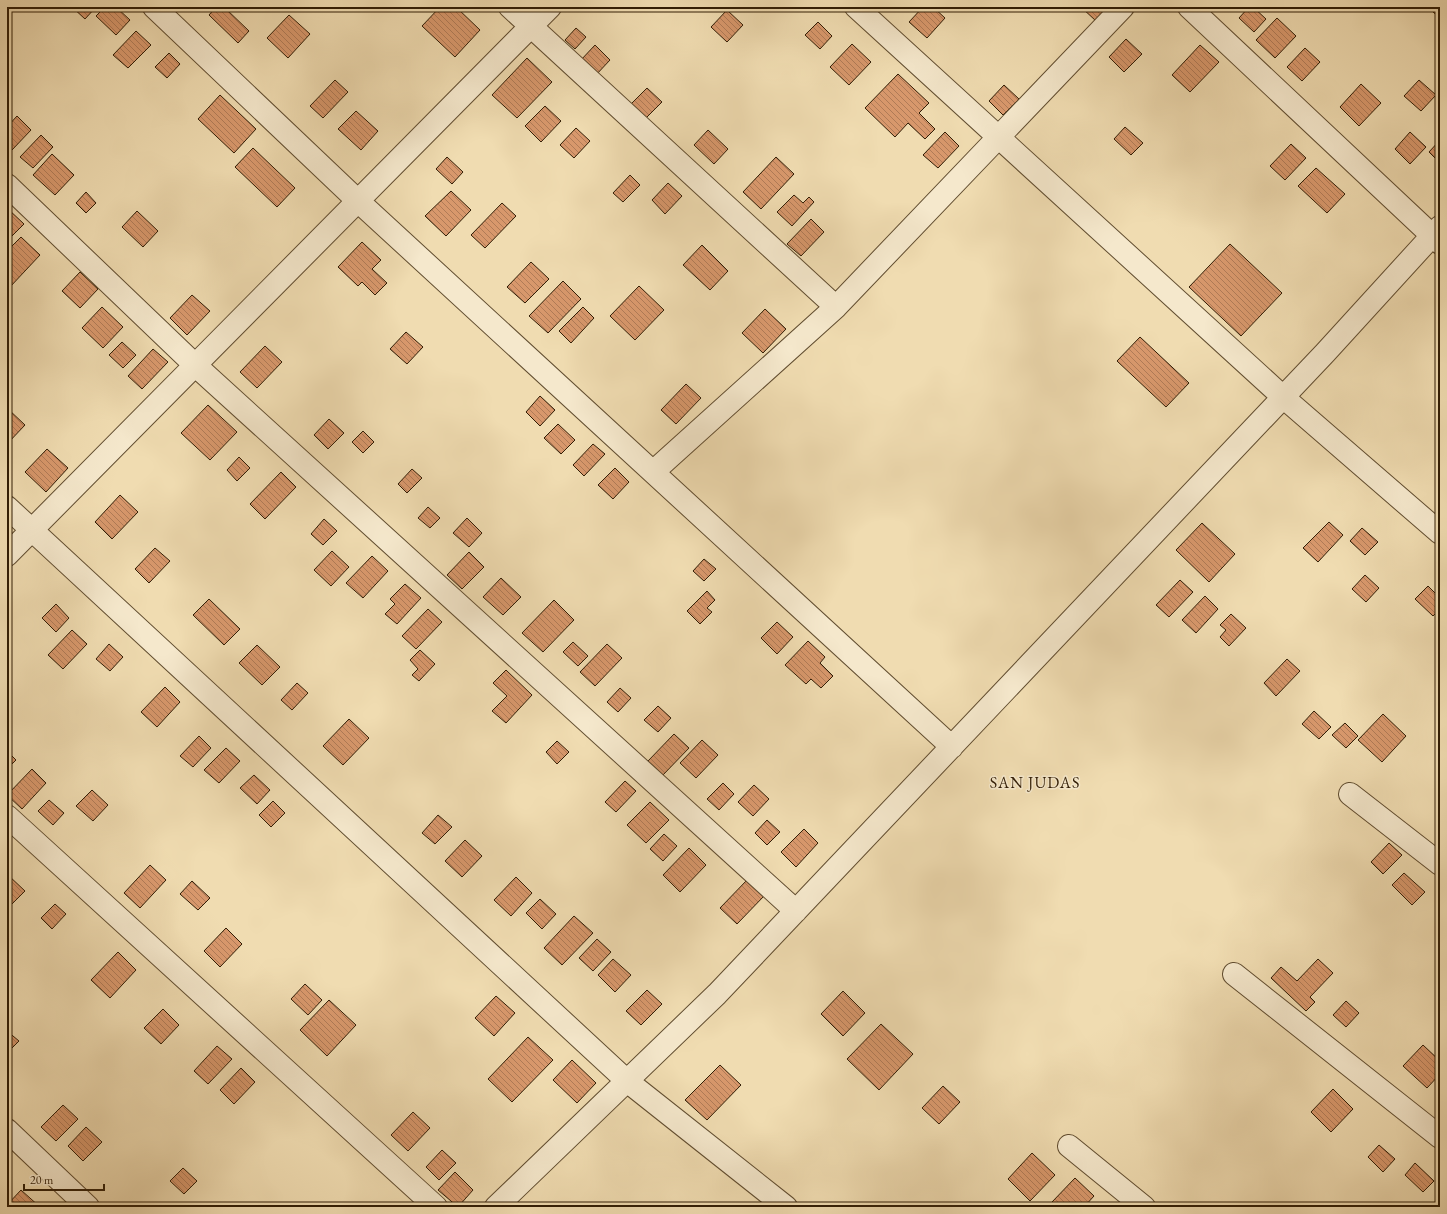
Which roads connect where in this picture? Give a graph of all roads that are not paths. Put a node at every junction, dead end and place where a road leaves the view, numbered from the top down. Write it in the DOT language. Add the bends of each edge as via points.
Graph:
graph roads {
  1 [pos="154,7"];
  2 [pos="510,7"];
  3 [pos="550,7"];
  4 [pos="856,7"];
  5 [pos="1123,7"];
  6 [pos="1189,7"];
  7 [pos="531,27"];
  8 [pos="998,137"];
  9 [pos="7,185"];
  10 [pos="358,201"];
  11 [pos="1437,236"];
  12 [pos="836,307"];
  13 [pos="195,365"];
  14 [pos="1283,397"];
  15 [pos="654,472"];
  16 [pos="7,508"];
  17 [pos="32,530"];
  18 [pos="1440,533"];
  19 [pos="7,555"];
  20 [pos="952,747"];
  21 [pos="1350,794"];
  22 [pos="7,816"];
  23 [pos="1440,864"];
  24 [pos="796,911"];
  25 [pos="1234,974"];
  26 [pos="627,1081"];
  27 [pos="7,1130"];
  28 [pos="1440,1137"];
  29 [pos="1069,1146"];
  30 [pos="88,1207"];
  31 [pos="436,1207"];
  32 [pos="496,1207"];
  33 [pos="786,1207"];
  34 [pos="1144,1207"];
  1 -- 10 [label="street"];
  2 -- 7 [label="street"];
  3 -- 7 [label="street"];
  4 -- 8 [label="street"];
  5 -- 8 [label="street"];
  6 -- 11 [label="street"];
  7 -- 10 [label="street"];
  7 -- 12 [label="street"];
  8 -- 12 [label="street"];
  8 -- 14 [label="street"];
  9 -- 13 [label="street"];
  10 -- 13 [label="street"];
  10 -- 15 [label="street"];
  11 -- 14 [label="street"];
  12 -- 15 [label="street"];
  13 -- 17 [label="street"];
  13 -- 24 [label="street"];
  14 -- 18 [label="street"];
  14 -- 20 [label="street"];
  15 -- 20 [label="street"];
  16 -- 17 [label="street"];
  17 -- 19 [label="street"];
  17 -- 26 [label="street"];
  20 -- 24 [label="street"];
  21 -- 23 [label="street"];
  22 -- 31 [label="street"];
  24 -- 26 [label="street" via="717,994"];
  25 -- 28 [label="street"];
  26 -- 32 [label="street"];
  26 -- 33 [label="street"];
  27 -- 30 [label="street"];
  29 -- 34 [label="street"];
}
